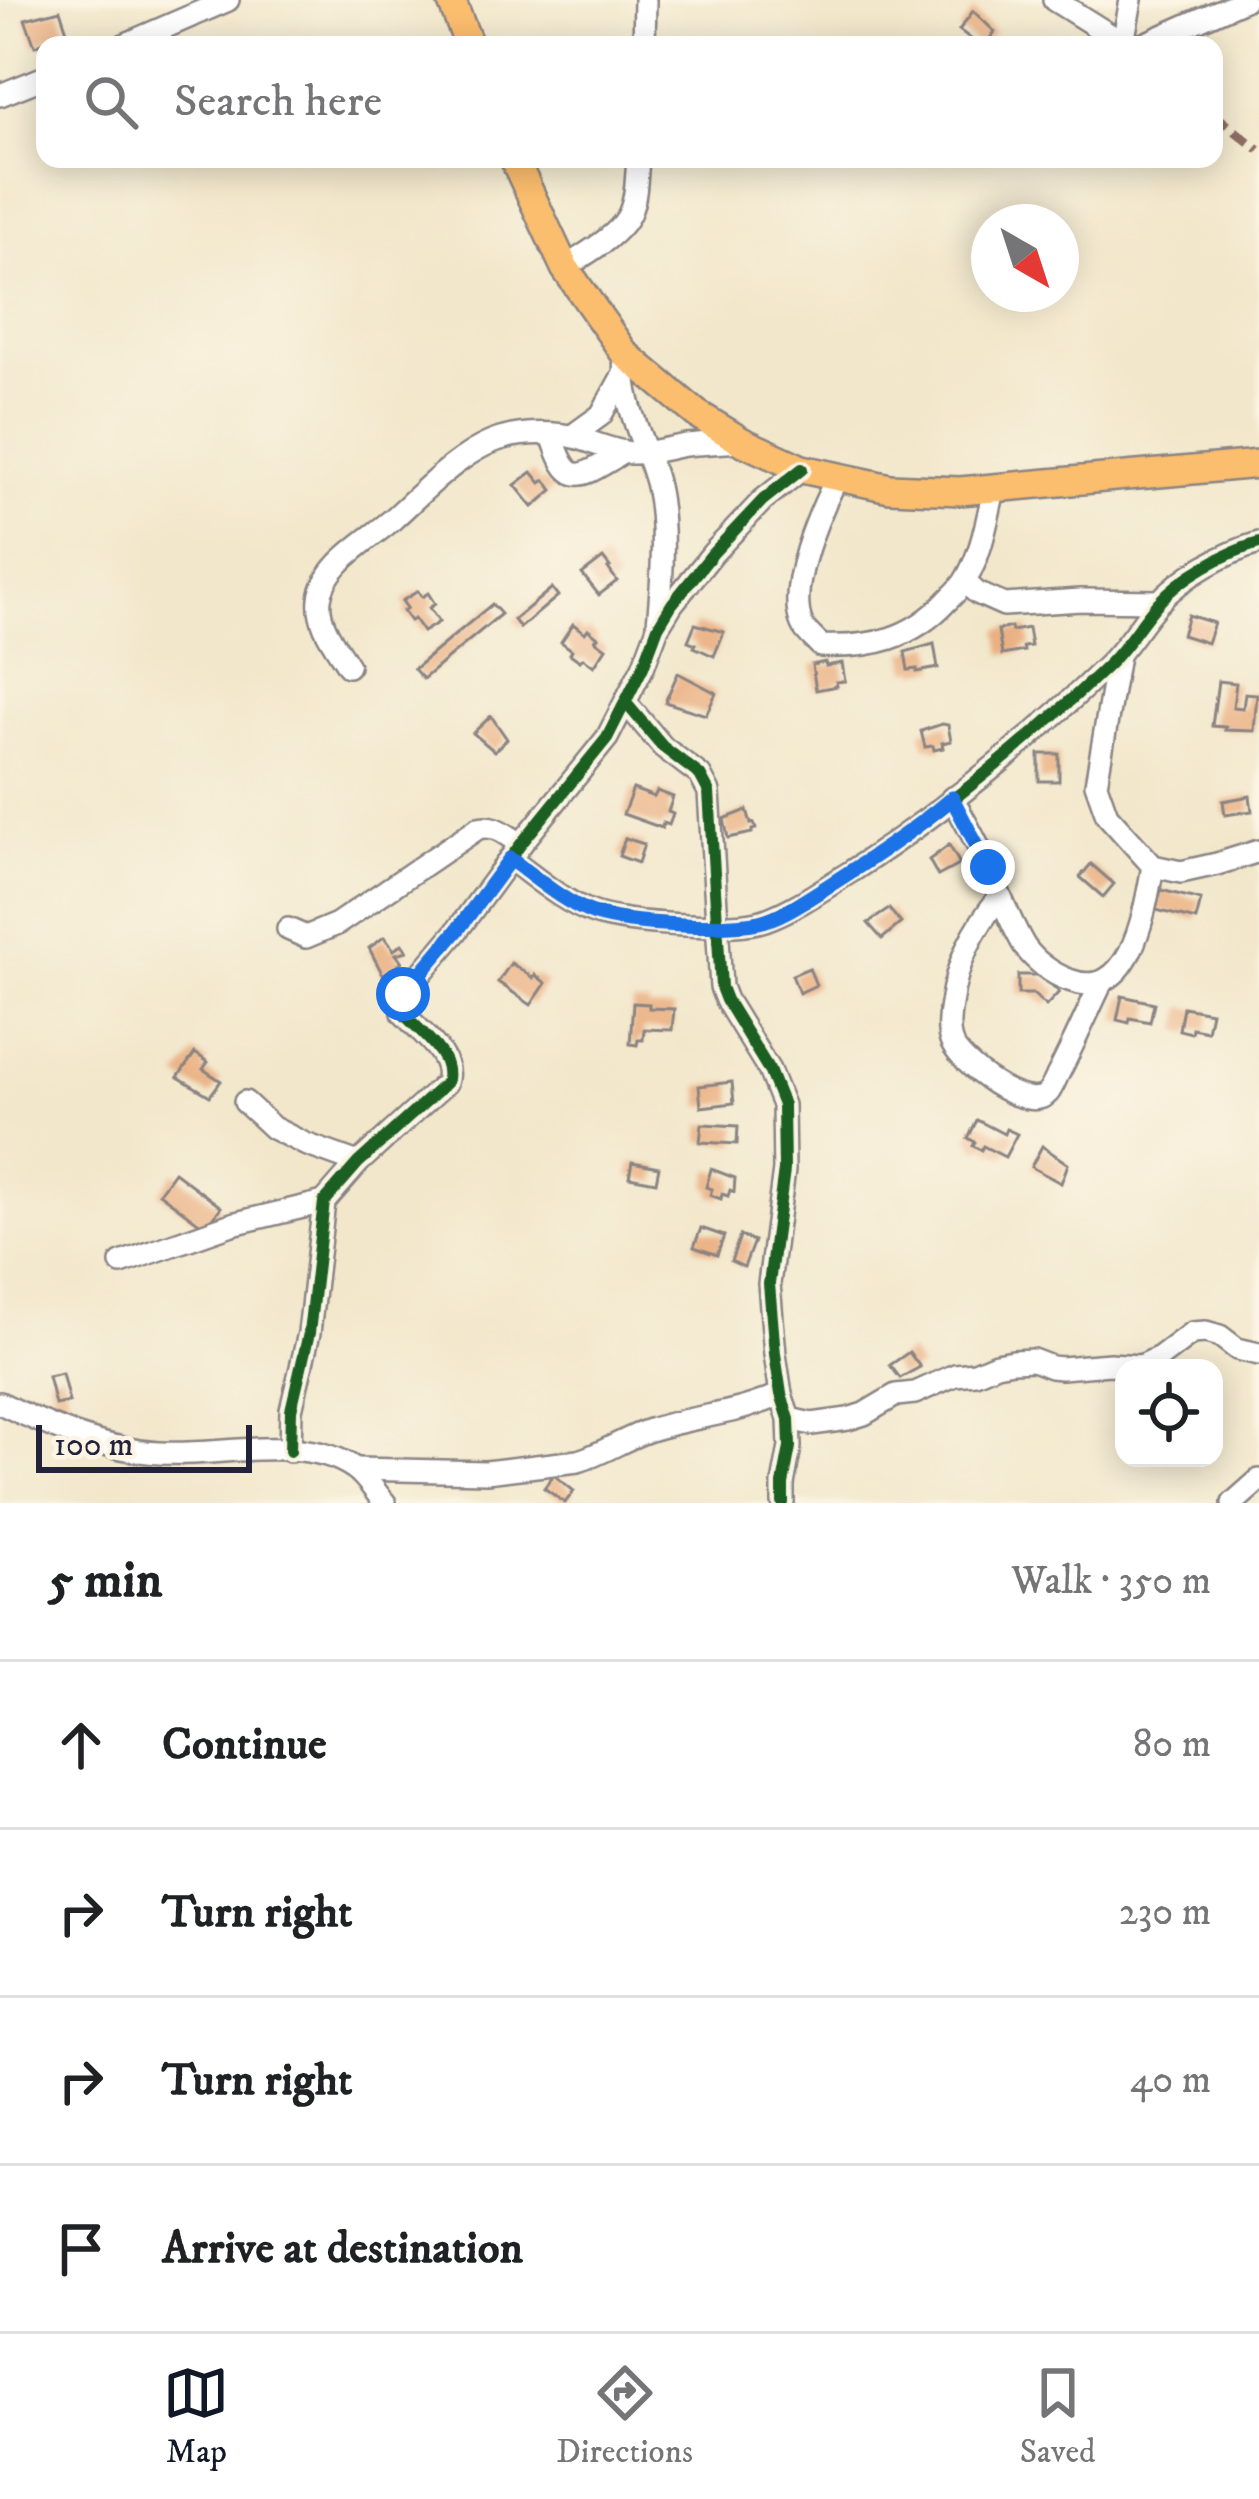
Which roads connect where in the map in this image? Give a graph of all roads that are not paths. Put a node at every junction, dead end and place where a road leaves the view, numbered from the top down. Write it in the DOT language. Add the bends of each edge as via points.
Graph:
graph roads {
  1 [pos="227,0"];
  2 [pos="451,0"];
  3 [pos="645,0"];
  4 [pos="1054,0"];
  5 [pos="1131,0"];
  6 [pos="1244,0"];
  7 [pos="145,36"];
  8 [pos="465,36"];
  9 [pos="644,36"];
  10 [pos="1116,36"];
  11 [pos="1130,36"];
  12 [pos="1151,36"];
  13 [pos="36,80"];
  14 [pos="0,94"];
  15 [pos="518,168"];
  16 [pos="637,168"];
  17 [pos="565,268"];
  18 [pos="624,366"];
  19 [pos="562,435"];
  20 [pos="741,441"];
  21 [pos="634,453"];
  22 [pos="1259,464"];
  23 [pos="802,469"];
  24 [pos="837,478"];
  25 [pos="994,490"];
  26 [pos="1259,543"];
  27 [pos="965,582"];
  28 [pos="1160,601"];
  29 [pos="658,627"];
  30 [pos="1118,656"];
  31 [pos="348,666"];
  32 [pos="626,704"];
  33 [pos="952,798"];
  34 [pos="1259,851"];
  35 [pos="516,852"];
  36 [pos="1153,866"];
  37 [pos="1000,896"];
  38 [pos="719,924"];
  39 [pos="288,928"];
  40 [pos="1101,984"];
  41 [pos="245,1102"];
  42 [pos="358,1163"];
  43 [pos="324,1202"];
  44 [pos="121,1262"];
  45 [pos="1259,1354"];
  46 [pos="782,1394"];
  47 [pos="0,1403"];
  48 [pos="789,1419"];
  49 [pos="290,1451"];
  50 [pos="356,1469"];
  51 [pos="1259,1480"];
  52 [pos="385,1503"];
  53 [pos="782,1503"];
  54 [pos="1233,1503"];
  1 -- 7 [label="street"];
  2 -- 8 [label="main road"];
  3 -- 9 [label="street"];
  4 -- 10 [label="street"];
  5 -- 11 [label="street"];
  6 -- 12 [label="street"];
  13 -- 14 [label="street"];
  15 -- 17 [label="main road"];
  16 -- 17 [label="street" via="628,216"];
  17 -- 18 [label="main road"];
  18 -- 19 [label="street" via="601,415"];
  18 -- 20 [label="main road"];
  18 -- 21 [label="street"];
  19 -- 21 [label="street"];
  19 -- 21 [label="street" via="570,474"];
  19 -- 31 [label="street" via="489,443 448,469 326,579 319,614"];
  20 -- 21 [label="street"];
  20 -- 23 [label="main road"];
  21 -- 29 [label="street" via="656,482"];
  22 -- 25 [label="main road"];
  23 -- 24 [label="main road"];
  23 -- 29 [label="street" via="713,553"];
  24 -- 25 [label="main road"];
  24 -- 27 [label="street" via="800,577 802,625 821,646 915,630"];
  25 -- 27 [label="street"];
  26 -- 28 [label="street" via="1224,556"];
  27 -- 28 [label="street" via="1004,604"];
  28 -- 30 [label="street"];
  29 -- 32 [label="street"];
  30 -- 33 [label="street"];
  30 -- 36 [label="street" via="1096,784 1107,815"];
  32 -- 35 [label="street"];
  32 -- 38 [label="street" via="709,792"];
  33 -- 37 [label="street"];
  33 -- 38 [label="street" via="800,904 761,922"];
  34 -- 36 [label="street" via="1181,872"];
  35 -- 38 [label="street" via="595,914"];
  35 -- 39 [label="street" via="495,828 478,828 318,934 306,938"];
  35 -- 42 [label="street" via="403,994 403,1013 448,1064 446,1082"];
  36 -- 40 [label="street" via="1143,920 1121,968"];
  37 -- 40 [label="street" via="1044,966 1081,984"];
  37 -- 40 [label="street" via="972,935 955,982 949,1028 964,1057 1016,1097 1041,1098"];
  38 -- 46 [label="street" via="721,987 783,1105 786,1151 769,1284"];
  41 -- 42 [label="street" via="273,1128"];
  42 -- 43 [label="street"];
  43 -- 44 [label="street"];
  43 -- 49 [label="street"];
  45 -- 48 [label="street" via="1192,1333 1141,1366 1013,1361 896,1395 848,1419"];
  46 -- 48 [label="street"];
  46 -- 50 [label="street" via="739,1412 646,1431 578,1460 486,1472"];
  47 -- 49 [label="street" via="116,1448"];
  48 -- 53 [label="street"];
  49 -- 50 [label="street" via="328,1455"];
  50 -- 52 [label="street"];
  51 -- 54 [label="street"];
}
